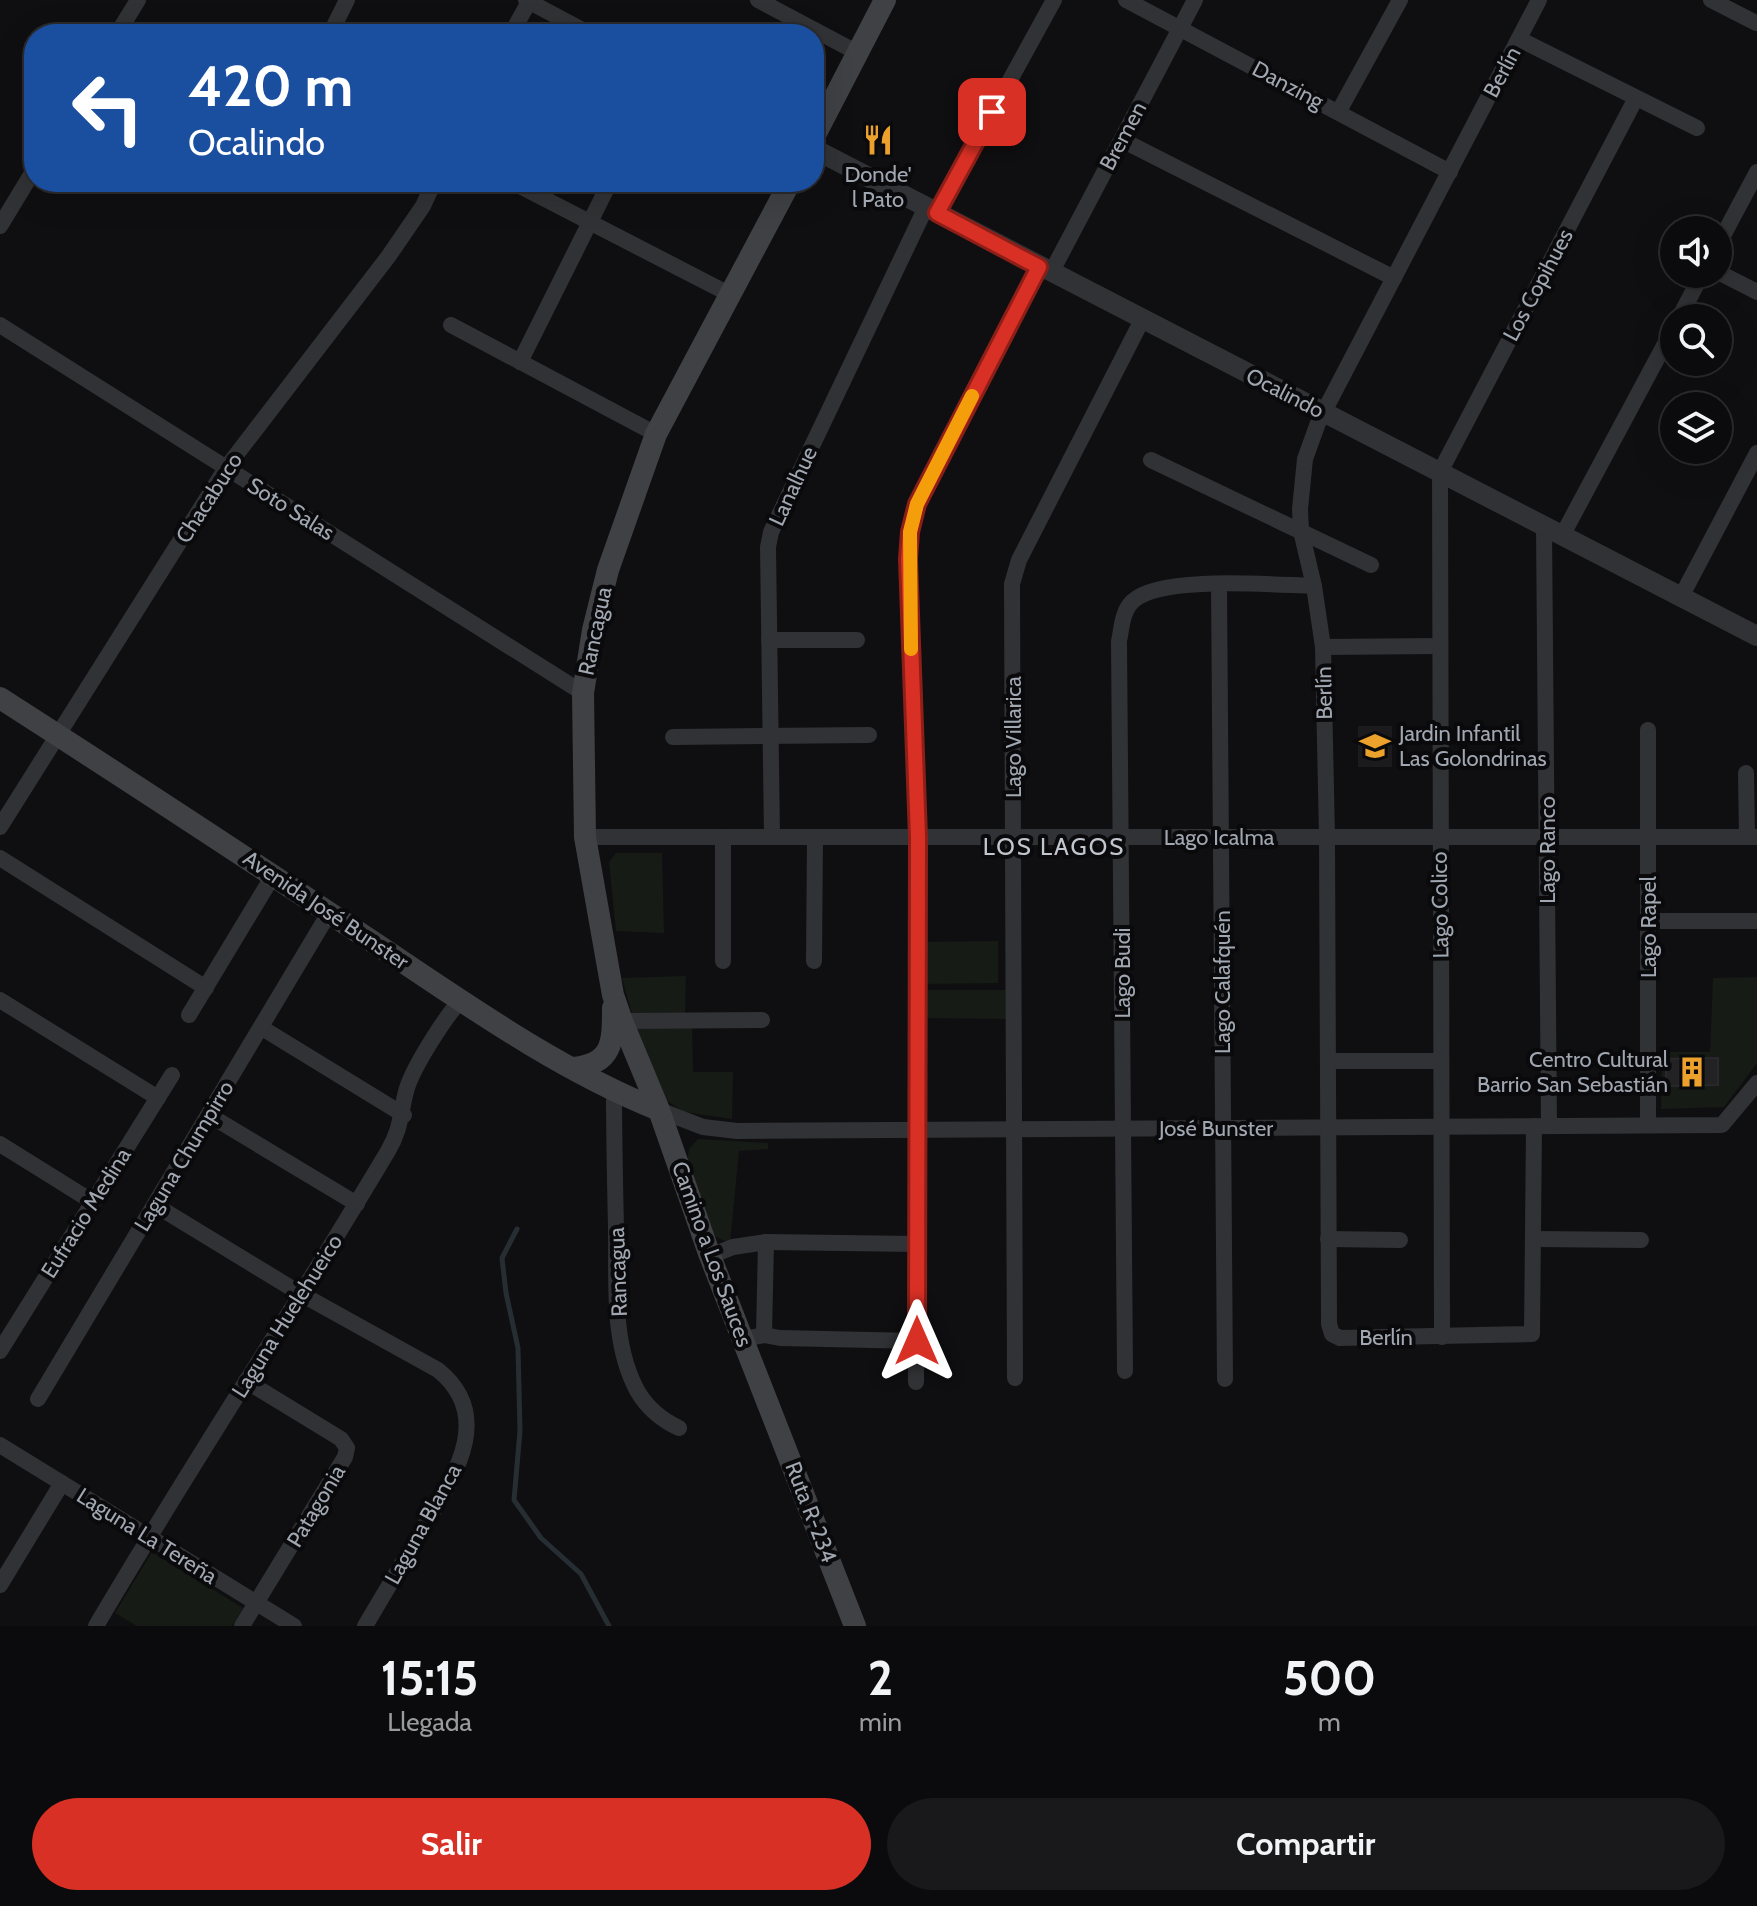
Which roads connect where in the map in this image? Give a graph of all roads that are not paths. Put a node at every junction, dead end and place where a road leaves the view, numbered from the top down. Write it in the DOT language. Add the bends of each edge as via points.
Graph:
graph roads {
  1 [pos="138,0"];
  2 [pos="347,0"];
  3 [pos="528,0"];
  4 [pos="758,0"];
  5 [pos="885,0"];
  6 [pos="1054,0"];
  7 [pos="1126,0"];
  8 [pos="1195,0"];
  9 [pos="1400,0"];
  10 [pos="1539,0"];
  11 [pos="1711,0"];
  12 [pos="1756,23"];
  13 [pos="123,24"];
  14 [pos="335,24"];
  15 [pos="516,24"];
  16 [pos="572,24"];
  17 [pos="803,24"];
  18 [pos="1181,28"];
  19 [pos="824,35"];
  20 [pos="1519,39"];
  21 [pos="858,53"];
  22 [pos="1636,98"];
  23 [pos="1339,111"];
  24 [pos="824,118"];
  25 [pos="1697,128"];
  26 [pos="1122,140"];
  27 [pos="824,154"];
  28 [pos="1450,172"];
  29 [pos="1757,172"];
  30 [pos="24,186"];
  31 [pos="429,192"];
  32 [pos="532,192"];
  33 [pos="605,192"];
  34 [pos="785,192"];
  35 [pos="931,210"];
  36 [pos="1732,219"];
  37 [pos="590,222"];
  38 [pos="0,226"];
  39 [pos="1045,270"];
  40 [pos="1394,278"];
  41 [pos="1732,279"];
  42 [pos="1757,292"];
  43 [pos="731,295"];
  44 [pos="1142,320"];
  45 [pos="0,325"];
  46 [pos="451,325"];
  47 [pos="1660,351"];
  48 [pos="520,362"];
  49 [pos="1324,413"];
  50 [pos="656,434"];
  51 [pos="1757,453"];
  52 [pos="1151,460"];
  53 [pos="226,468"];
  54 [pos="1440,472"];
  55 [pos="1301,531"];
  56 [pos="1553,531"];
  57 [pos="1371,565"];
  58 [pos="1219,585"];
  59 [pos="1314,586"];
  60 [pos="1681,597"];
  61 [pos="1757,636"];
  62 [pos="769,640"];
  63 [pos="857,640"];
  64 [pos="1439,646"];
  65 [pos="1323,647"];
  66 [pos="583,693"];
  67 [pos="0,698"];
  68 [pos="1648,730"];
  69 [pos="58,735"];
  70 [pos="869,735"];
  71 [pos="673,737"];
  72 [pos="771,737"];
  73 [pos="1746,773"];
  74 [pos="0,827"];
  75 [pos="585,837"];
  76 [pos="723,837"];
  77 [pos="772,837"];
  78 [pos="815,837"];
  79 [pos="918,837"];
  80 [pos="1014,837"];
  81 [pos="1121,837"];
  82 [pos="1221,837"];
  83 [pos="1327,837"];
  84 [pos="1439,837"];
  85 [pos="1546,837"];
  86 [pos="1648,837"];
  87 [pos="1752,837"];
  88 [pos="0,858"];
  89 [pos="274,874"];
  90 [pos="329,913"];
  91 [pos="1648,921"];
  92 [pos="1757,921"];
  93 [pos="723,961"];
  94 [pos="814,961"];
  95 [pos="206,988"];
  96 [pos="613,995"];
  97 [pos="0,1000"];
  98 [pos="461,1000"];
  99 [pos="189,1015"];
  100 [pos="762,1020"];
  101 [pos="622,1021"];
  102 [pos="262,1028"];
  103 [pos="1328,1061"];
  104 [pos="1441,1061"];
  105 [pos="573,1068"];
  106 [pos="172,1075"];
  107 [pos="1757,1083"];
  108 [pos="614,1092"];
  109 [pos="158,1098"];
  110 [pos="659,1110"];
  111 [pos="209,1115"];
  112 [pos="404,1115"];
  113 [pos="1648,1125"];
  114 [pos="1441,1126"];
  115 [pos="1542,1126"];
  116 [pos="1223,1127"];
  117 [pos="1328,1127"];
  118 [pos="1123,1128"];
  119 [pos="917,1129"];
  120 [pos="1013,1129"];
  121 [pos="0,1144"];
  122 [pos="93,1202"];
  123 [pos="357,1204"];
  124 [pos="155,1205"];
  125 [pos="1328,1239"];
  126 [pos="1534,1239"];
  127 [pos="1400,1240"];
  128 [pos="1641,1240"];
  129 [pos="766,1242"];
  130 [pos="917,1244"];
  131 [pos="710,1256"];
  132 [pos="301,1294"];
  133 [pos="762,1337"];
  134 [pos="1442,1337"];
  135 [pos="917,1341"];
  136 [pos="0,1351"];
  137 [pos="1125,1371"];
  138 [pos="1015,1378"];
  139 [pos="1225,1379"];
  140 [pos="246,1381"];
  141 [pos="916,1382"];
  142 [pos="767,1398"];
  143 [pos="38,1399"];
  144 [pos="679,1428"];
  145 [pos="0,1445"];
  146 [pos="62,1483"];
  147 [pos="148,1537"];
  148 [pos="0,1585"];
  149 [pos="256,1603"];
  150 [pos="96,1626"];
  151 [pos="242,1626"];
  152 [pos="294,1626"];
  153 [pos="365,1626"];
  154 [pos="855,1626"];
  1 -- 13 [label="street"];
  2 -- 14 [label="street"];
  3 -- 15 [label="street"];
  3 -- 16 [label="street"];
  4 -- 17 [label="street"];
  5 -- 21 [label="main road"];
  6 -- 35 [label="street, Lanalhue"];
  7 -- 18 [label="street, Danzing"];
  8 -- 18 [label="street, Bremen"];
  9 -- 23 [label="street"];
  10 -- 20 [label="street, Berlín"];
  11 -- 12 [label="street"];
  18 -- 23 [label="street, Danzing"];
  18 -- 26 [label="street, Bremen"];
  19 -- 21 [label="street"];
  20 -- 22 [label="street"];
  20 -- 28 [label="street, Berlín"];
  21 -- 24 [label="main road"];
  22 -- 25 [label="street"];
  22 -- 54 [label="street, Los Copihues"];
  23 -- 28 [label="street, Danzing"];
  26 -- 39 [label="street, Bremen"];
  26 -- 40 [label="street"];
  27 -- 35 [label="street, Ocalindo"];
  28 -- 40 [label="street, Berlín"];
  29 -- 36 [label="street"];
  30 -- 38 [label="street"];
  31 -- 53 [label="street, Chacabuco" via="388,257"];
  32 -- 37 [label="street"];
  33 -- 37 [label="street"];
  34 -- 43 [label="main road, Rancagua"];
  35 -- 39 [label="street, Ocalindo"];
  35 -- 62 [label="street, Lanalhue" via="771,532"];
  37 -- 43 [label="street"];
  37 -- 48 [label="street"];
  39 -- 44 [label="street, Ocalindo"];
  39 -- 79 [label="street, Bremen" via="917,504 910,532"];
  40 -- 49 [label="street, Berlín"];
  41 -- 42 [label="street"];
  43 -- 50 [label="main road, Rancagua"];
  44 -- 49 [label="street, Ocalindo"];
  44 -- 80 [label="street, Lago Villarica" via="1015,571"];
  45 -- 53 [label="street, Soto Salas"];
  46 -- 48 [label="street"];
  47 -- 56 [label="street"];
  48 -- 50 [label="street"];
  49 -- 54 [label="street, Ocalindo"];
  49 -- 55 [label="street, Berlín" via="1305,459"];
  50 -- 66 [label="main road, Rancagua" via="608,570"];
  51 -- 60 [label="street"];
  52 -- 55 [label="street"];
  53 -- 66 [label="street, Soto Salas"];
  53 -- 69 [label="street, Chacabuco"];
  54 -- 56 [label="street, Ocalindo"];
  54 -- 64 [label="street, Lago Colico"];
  55 -- 57 [label="street"];
  55 -- 59 [label="street, Berlín"];
  56 -- 60 [label="street, Ocalindo"];
  56 -- 85 [label="street, Lago Ranco"];
  58 -- 59 [label="street"];
  58 -- 81 [label="street, Lago Budi" via="1152,589 1131,603 1123,616"];
  58 -- 82 [label="street, Lago Calafquén"];
  59 -- 65 [label="street, Berlín"];
  60 -- 61 [label="street, Ocalindo"];
  62 -- 63 [label="street"];
  62 -- 72 [label="street, Lanalhue"];
  64 -- 65 [label="street"];
  64 -- 84 [label="street, Lago Colico"];
  65 -- 83 [label="street, Berlín"];
  66 -- 75 [label="main road, Rancagua"];
  67 -- 69 [label="main road, Avenida José Bunster"];
  68 -- 86 [label="street, Lago Rapel"];
  69 -- 74 [label="street, Chacabuco"];
  69 -- 89 [label="main road, Avenida José Bunster"];
  70 -- 72 [label="street"];
  71 -- 72 [label="street"];
  72 -- 77 [label="street, Lanalhue"];
  73 -- 87 [label="street"];
  75 -- 76 [label="street, Lago Icalma"];
  75 -- 96 [label="main road, Rancagua"];
  76 -- 77 [label="street, Lago Icalma"];
  76 -- 93 [label="street"];
  77 -- 78 [label="street, Lago Icalma"];
  78 -- 79 [label="street, Lago Icalma"];
  78 -- 94 [label="street"];
  79 -- 80 [label="street, Lago Icalma"];
  79 -- 119 [label="street, Bremen"];
  80 -- 81 [label="street, Lago Icalma"];
  80 -- 120 [label="street, Lago Villarica"];
  81 -- 82 [label="street, Lago Icalma"];
  81 -- 118 [label="street, Lago Budi"];
  82 -- 83 [label="street, Lago Icalma"];
  82 -- 116 [label="street, Lago Calafquén"];
  83 -- 84 [label="street, Lago Icalma"];
  83 -- 103 [label="street, Berlín"];
  84 -- 85 [label="street, Lago Icalma"];
  84 -- 104 [label="street, Lago Colico"];
  85 -- 86 [label="street, Lago Icalma"];
  85 -- 115 [label="street, Lago Ranco"];
  86 -- 87 [label="street, Lago Icalma"];
  86 -- 91 [label="street, Lago Rapel"];
  88 -- 95 [label="street"];
  89 -- 90 [label="main road, Avenida José Bunster"];
  89 -- 95 [label="street"];
  90 -- 98 [label="main road, Avenida José Bunster"];
  90 -- 102 [label="street, Laguna Chumpirro"];
  91 -- 92 [label="street"];
  91 -- 113 [label="street, Lago Rapel"];
  95 -- 99 [label="street"];
  96 -- 101 [label="main road, Rancagua"];
  96 -- 105 [label="main road" via="613,1031 605,1055 590,1066"];
  97 -- 109 [label="street"];
  98 -- 105 [label="main road, Avenida José Bunster"];
  98 -- 112 [label="street, Laguna Huelehueico" via="413,1072"];
  100 -- 101 [label="street"];
  101 -- 110 [label="main road, Rancagua"];
  102 -- 111 [label="street, Laguna Chumpirro"];
  102 -- 112 [label="street"];
  103 -- 104 [label="street"];
  103 -- 117 [label="street, Berlín"];
  104 -- 114 [label="street, Lago Colico"];
  105 -- 108 [label="main road, Avenida José Bunster"];
  106 -- 109 [label="street, Eufracio Medina"];
  107 -- 113 [label="street, José Bunster" via="1722,1125"];
  108 -- 110 [label="main road, Avenida José Bunster"];
  108 -- 144 [label="street, Rancagua" via="622,1345 639,1393 656,1414"];
  109 -- 122 [label="street, Eufracio Medina"];
  110 -- 119 [label="street, José Bunster" via="720,1130"];
  110 -- 131 [label="main road, Camino a Los Sauces"];
  111 -- 123 [label="street"];
  111 -- 124 [label="street, Laguna Chumpirro"];
  112 -- 123 [label="street, Laguna Huelehueico"];
  113 -- 115 [label="street, José Bunster"];
  114 -- 115 [label="street, José Bunster"];
  114 -- 117 [label="street, José Bunster"];
  114 -- 134 [label="street, Lago Colico"];
  115 -- 126 [label="street, Lago Ranco"];
  116 -- 117 [label="street, José Bunster"];
  116 -- 118 [label="street, José Bunster"];
  116 -- 139 [label="street, Lago Calafquén"];
  117 -- 125 [label="street, Berlín"];
  118 -- 120 [label="street, José Bunster"];
  118 -- 137 [label="street, Lago Budi"];
  119 -- 120 [label="street, José Bunster"];
  119 -- 130 [label="street, Bremen"];
  120 -- 138 [label="street, Lago Villarica"];
  121 -- 122 [label="street"];
  122 -- 136 [label="street, Eufracio Medina"];
  123 -- 132 [label="street, Laguna Huelehueico"];
  124 -- 132 [label="street, Laguna Blanca"];
  124 -- 143 [label="street, Laguna Chumpirro"];
  125 -- 127 [label="street"];
  125 -- 134 [label="street, Berlín" via="1332,1334"];
  126 -- 128 [label="street"];
  126 -- 134 [label="street, Lago Ranco" via="1532,1334"];
  129 -- 130 [label="street"];
  129 -- 131 [label="street"];
  129 -- 133 [label="street"];
  130 -- 135 [label="street, Bremen"];
  131 -- 133 [label="main road, Camino a Los Sauces"];
  132 -- 140 [label="street, Laguna Huelehueico"];
  132 -- 153 [label="street, Laguna Blanca" via="438,1370 455,1386 464,1406 465,1440 455,1473"];
  133 -- 135 [label="street"];
  133 -- 142 [label="main road, Camino a Los Sauces"];
  135 -- 141 [label="street, Bremen"];
  140 -- 147 [label="street, Laguna Huelehueico"];
  140 -- 149 [label="street, Patagonia" via="341,1439 347,1448"];
  142 -- 154 [label="main road, Ruta R-234"];
  145 -- 146 [label="street, Laguna La Tereña"];
  146 -- 147 [label="street, Laguna La Tereña"];
  146 -- 148 [label="street"];
  147 -- 149 [label="street, Laguna La Tereña"];
  147 -- 150 [label="street, Laguna Huelehueico"];
  149 -- 151 [label="street, Patagonia"];
  149 -- 152 [label="street, Laguna La Tereña"];
}
